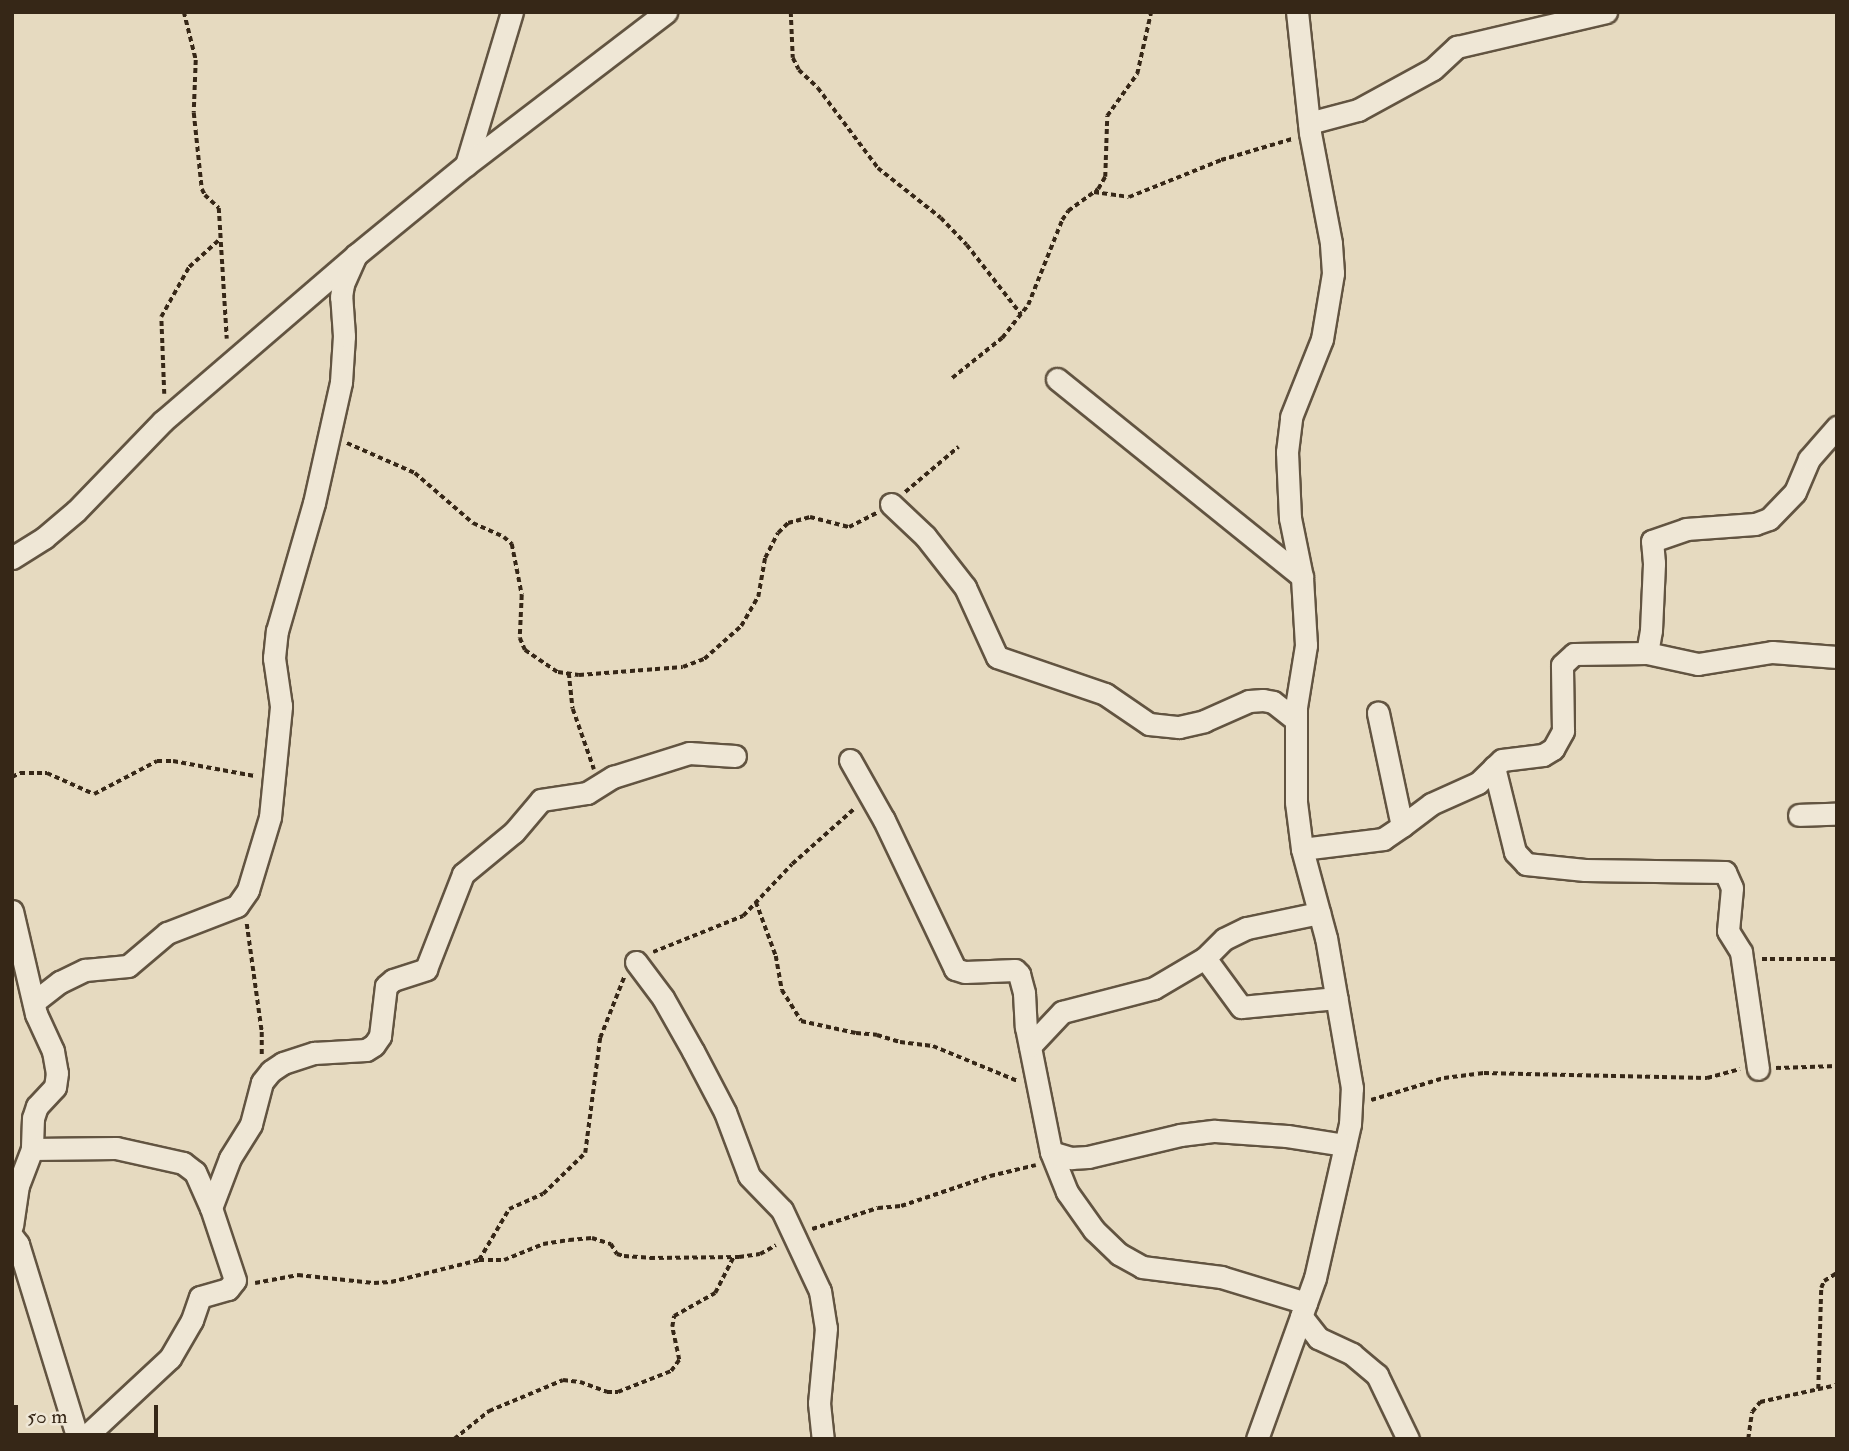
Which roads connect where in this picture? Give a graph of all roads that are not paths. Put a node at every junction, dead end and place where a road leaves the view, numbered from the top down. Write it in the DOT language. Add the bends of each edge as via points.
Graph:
graph roads {
  1 [pos="512,12"];
  2 [pos="666,12"];
  3 [pos="1297,12"];
  4 [pos="1606,12"];
  5 [pos="1310,128"];
  6 [pos="466,165"];
  7 [pos="356,255"];
  8 [pos="1057,379"];
  9 [pos="1837,427"];
  10 [pos="891,504"];
  11 [pos="12,558"];
  12 [pos="1302,577"];
  13 [pos="1647,653"];
  14 [pos="1837,657"];
  15 [pos="1377,713"];
  16 [pos="1296,720"];
  17 [pos="735,756"];
  18 [pos="850,760"];
  19 [pos="1494,767"];
  20 [pos="1837,814"];
  21 [pos="1799,815"];
  22 [pos="1402,826"];
  23 [pos="1301,849"];
  24 [pos="12,911"];
  25 [pos="1319,913"];
  26 [pos="1205,958"];
  27 [pos="636,962"];
  28 [pos="1337,998"];
  29 [pos="34,1002"];
  30 [pos="1030,1046"];
  31 [pos="1758,1069"];
  32 [pos="1345,1145"];
  33 [pos="32,1149"];
  34 [pos="1053,1156"];
  35 [pos="211,1208"];
  36 [pos="12,1226"];
  37 [pos="12,1236"];
  38 [pos="1304,1309"];
  39 [pos="81,1439"];
  40 [pos="823,1439"];
  41 [pos="1257,1439"];
  42 [pos="1408,1439"];
  1 -- 6 [label="street"];
  2 -- 6 [label="street"];
  3 -- 5 [label="street"];
  4 -- 5 [label="street" via="1457,47 1433,69 1358,110"];
  5 -- 12 [label="street" via="1333,273 1322,339 1291,417 1287,452 1290,519"];
  6 -- 7 [label="street"];
  7 -- 11 [label="street" via="163,421 76,511"];
  7 -- 29 [label="street" via="343,284 341,382 277,631 274,658 281,706 270,817 244,901 167,933 128,966 85,970"];
  8 -- 12 [label="street"];
  9 -- 13 [label="street" via="1809,459 1795,492 1769,519 1686,529 1651,541 1654,563"];
  10 -- 16 [label="street" via="965,587 997,657 1105,694 1149,724 1179,727 1263,699"];
  12 -- 16 [label="street" via="1306,645"];
  13 -- 14 [label="street" via="1698,664 1772,652"];
  13 -- 19 [label="street" via="1569,657 1562,665 1563,732 1557,743 1542,755 1507,758"];
  15 -- 22 [label="street"];
  16 -- 23 [label="street"];
  17 -- 35 [label="street" via="689,753 630,770 579,795 541,800 514,832 464,874 439,930 431,963 418,974 386,986 380,1036 374,1045 283,1063 262,1082 251,1124 230,1158"];
  18 -- 30 [label="street" via="955,969 1015,970 1019,974"];
  19 -- 22 [label="street" via="1478,783 1432,804"];
  19 -- 31 [label="street" via="1519,859 1526,864 1725,873 1732,888 1728,931 1741,952"];
  20 -- 21 [label="street"];
  22 -- 23 [label="street" via="1383,839"];
  23 -- 25 [label="street"];
  24 -- 29 [label="street"];
  25 -- 26 [label="street" via="1247,928 1224,939"];
  25 -- 28 [label="street"];
  26 -- 28 [label="street" via="1241,1007"];
  26 -- 30 [label="street" via="1154,988 1062,1012"];
  27 -- 40 [label="street" via="694,1051 725,1112 749,1176 777,1202 820,1291 826,1328 819,1403"];
  28 -- 32 [label="street" via="1352,1088"];
  29 -- 33 [label="street" via="57,1073 55,1087 37,1105"];
  30 -- 34 [label="street"];
  32 -- 34 [label="street" via="1215,1131 1088,1157"];
  32 -- 38 [label="street"];
  33 -- 35 [label="street" via="117,1149 184,1163 195,1172"];
  33 -- 36 [label="street" via="18,1185"];
  34 -- 38 [label="street" via="1067,1192 1094,1230 1119,1254 1142,1267 1221,1277"];
  35 -- 39 [label="street" via="234,1274 232,1285 200,1297 170,1358"];
  37 -- 39 [label="street"];
  38 -- 41 [label="street"];
  38 -- 42 [label="street" via="1318,1338 1353,1354 1377,1375"];
}
